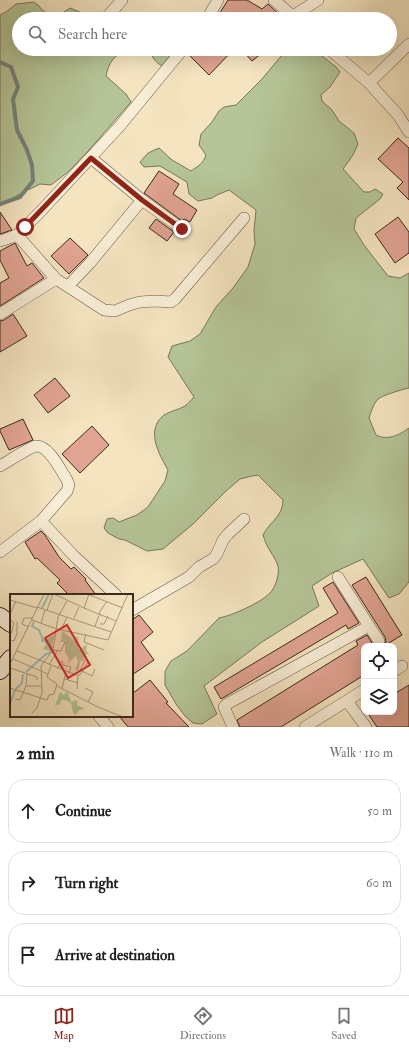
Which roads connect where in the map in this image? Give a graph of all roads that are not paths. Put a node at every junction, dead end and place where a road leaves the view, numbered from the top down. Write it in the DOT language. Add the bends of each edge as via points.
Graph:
graph roads {
  1 [pos="122,0"];
  2 [pos="218,0"];
  3 [pos="274,0"];
  4 [pos="318,0"];
  5 [pos="111,12"];
  6 [pos="211,12"];
  7 [pos="287,12"];
  8 [pos="303,12"];
  9 [pos="409,44"];
  10 [pos="178,56"];
  11 [pos="337,56"];
  12 [pos="397,56"];
  13 [pos="397,56"];
  14 [pos="369,83"];
  15 [pos="409,132"];
  16 [pos="91,158"];
  17 [pos="142,200"];
  18 [pos="244,218"];
  19 [pos="182,229"];
  20 [pos="17,234"];
  21 [pos="0,241"];
  22 [pos="56,279"];
  23 [pos="68,286"];
  24 [pos="0,314"];
  25 [pos="0,466"];
  26 [pos="244,519"];
  27 [pos="41,521"];
  28 [pos="0,552"];
  29 [pos="338,577"];
  30 [pos="115,594"];
  31 [pos="133,609"];
  32 [pos="0,616"];
  33 [pos="10,623"];
  34 [pos="369,626"];
  35 [pos="379,641"];
  36 [pos="10,659"];
  37 [pos="0,671"];
  38 [pos="361,692"];
  39 [pos="347,701"];
  40 [pos="100,717"];
  41 [pos="108,727"];
  42 [pos="233,727"];
  43 [pos="305,727"];
  44 [pos="366,727"];
  1 -- 5 [label="street"];
  2 -- 6 [label="street"];
  3 -- 7 [label="street"];
  4 -- 8 [label="street"];
  9 -- 13 [label="street"];
  10 -- 16 [label="street"];
  11 -- 14 [label="street"];
  12 -- 14 [label="street"];
  14 -- 15 [label="street" via="398,115"];
  16 -- 17 [label="street"];
  16 -- 20 [label="street"];
  17 -- 19 [label="street"];
  17 -- 23 [label="street"];
  18 -- 23 [label="street" via="173,301 140,302 115,311 107,311"];
  20 -- 21 [label="street"];
  20 -- 22 [label="street"];
  22 -- 23 [label="street"];
  22 -- 24 [label="street"];
  25 -- 27 [label="street" via="34,446 49,452 69,485 67,491"];
  26 -- 31 [label="street" via="223,540 213,559 189,577"];
  27 -- 28 [label="street"];
  27 -- 30 [label="street"];
  29 -- 34 [label="street"];
  32 -- 33 [label="street"];
  34 -- 35 [label="street"];
  34 -- 42 [label="street" via="227,704 224,708"];
  36 -- 37 [label="street"];
  38 -- 39 [label="street"];
  39 -- 43 [label="street"];
  39 -- 44 [label="street"];
  40 -- 41 [label="street"];
}
